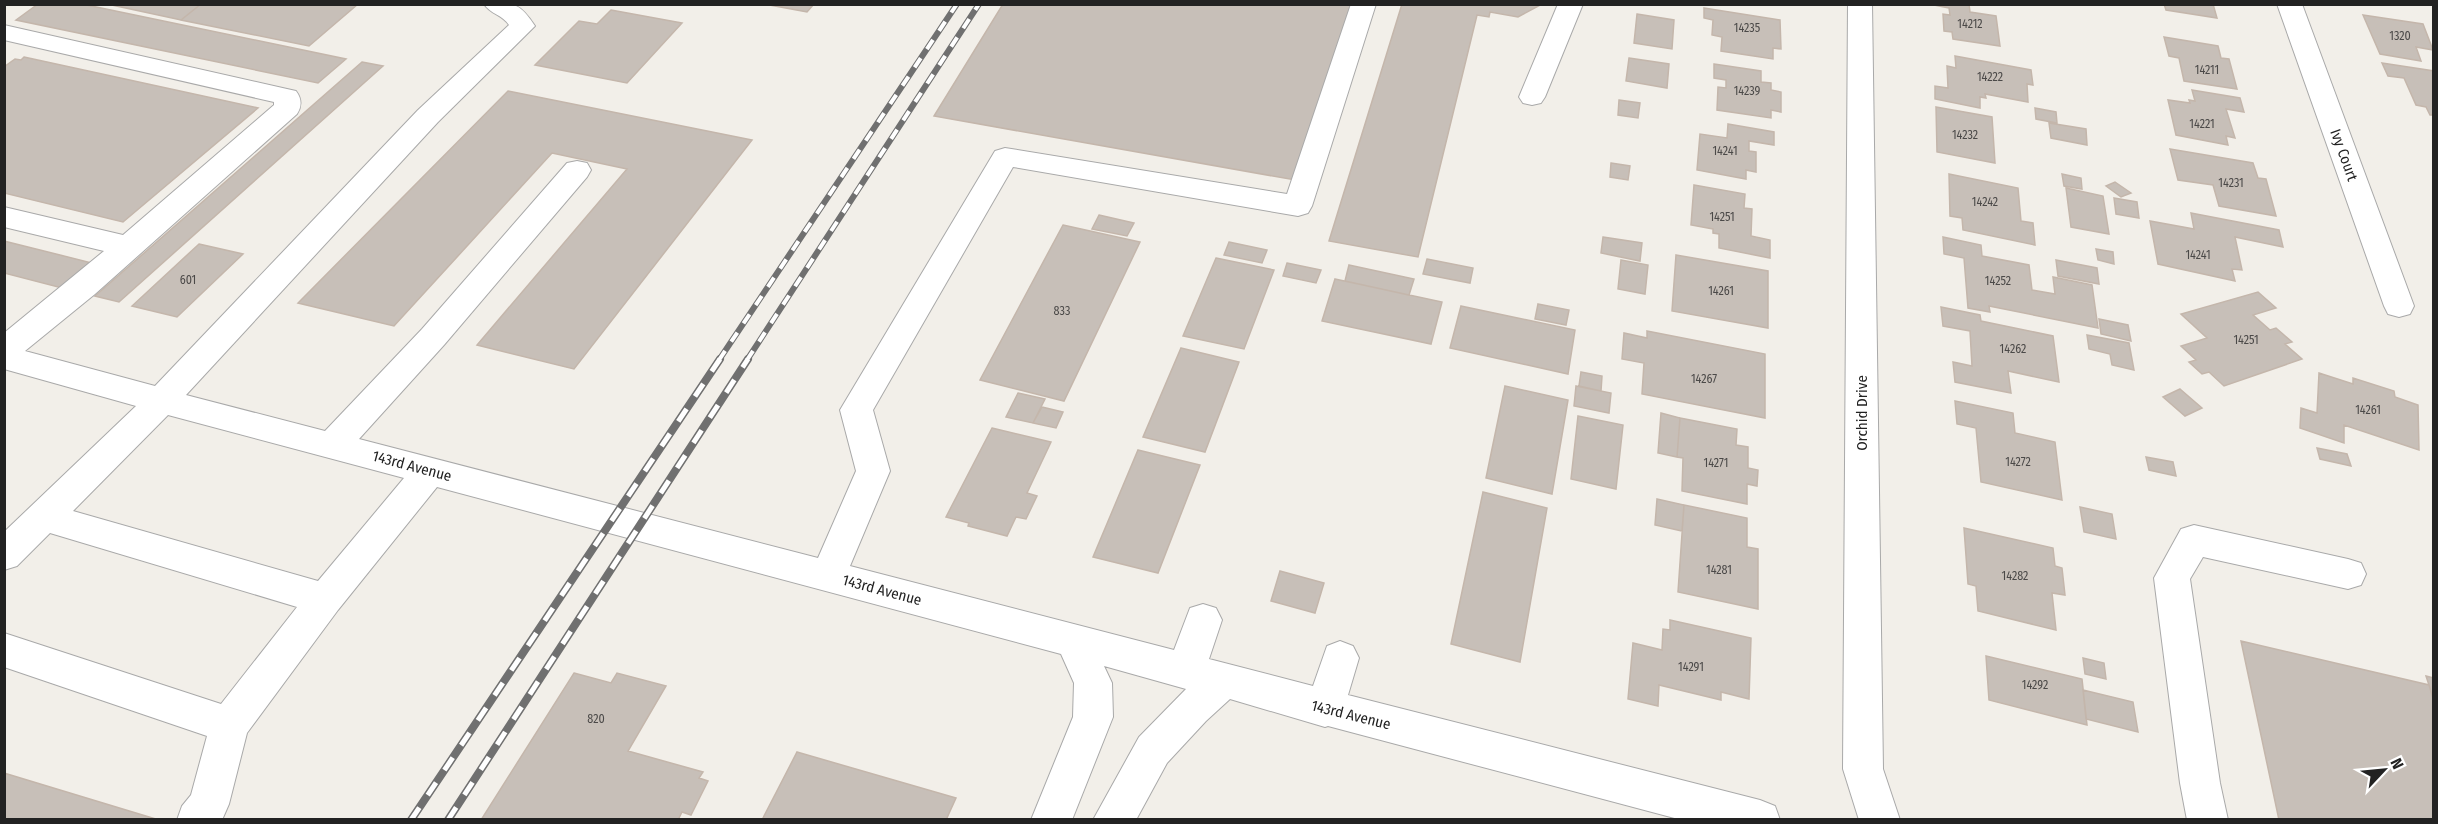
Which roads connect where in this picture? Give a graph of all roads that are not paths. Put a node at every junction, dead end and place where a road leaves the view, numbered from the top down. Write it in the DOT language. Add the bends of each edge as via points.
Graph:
graph roads {
  1 [pos="496,4"];
  2 [pos="1364,4"];
  3 [pos="1571,4"];
  4 [pos="1860,4"];
  5 [pos="2289,4"];
  6 [pos="12,41"];
  7 [pos="1532,97"];
  8 [pos="577,170"];
  9 [pos="4,217"];
  10 [pos="129,247"];
  11 [pos="2399,306"];
  12 [pos="4,351"];
  13 [pos="4,357"];
  14 [pos="159,402"];
  15 [pos="332,446"];
  16 [pos="430,471"];
  17 [pos="44,517"];
  18 [pos="4,555"];
  19 [pos="2348,574"];
  20 [pos="828,576"];
  21 [pos="325,598"];
  22 [pos="1203,620"];
  23 [pos="1074,642"];
  24 [pos="4,650"];
  25 [pos="1340,658"];
  26 [pos="1204,677"];
  27 [pos="1325,709"];
  28 [pos="229,725"];
  29 [pos="198,819"];
  30 [pos="1051,819"];
  31 [pos="1113,819"];
  32 [pos="1760,819"];
  33 [pos="1880,819"];
  34 [pos="2208,819"];
  1 -- 14 [label="street" via="515,14 522,26 428,116"];
  2 -- 20 [label="street" via="1298,206 1005,157 856,410 873,471"];
  3 -- 7 [label="street"];
  4 -- 33 [label="street, Orchid Drive" via="1863,768"];
  5 -- 11 [label="street, Ivy Court"];
  6 -- 10 [label="street" via="287,97 287,108"];
  8 -- 15 [label="street" via="433,337"];
  9 -- 10 [label="street"];
  10 -- 12 [label="street"];
  13 -- 14 [label="street, 143rd Avenue"];
  14 -- 15 [label="street, 143rd Avenue"];
  14 -- 17 [label="street"];
  15 -- 16 [label="street, 143rd Avenue"];
  16 -- 20 [label="street, 143rd Avenue"];
  16 -- 21 [label="street"];
  17 -- 18 [label="street"];
  17 -- 21 [label="street"];
  19 -- 34 [label="street" via="2194,540 2172,578"];
  20 -- 23 [label="street, 143rd Avenue"];
  21 -- 28 [label="street"];
  22 -- 26 [label="street"];
  23 -- 26 [label="street, 143rd Avenue"];
  23 -- 30 [label="street" via="1093,683 1094,717"];
  24 -- 28 [label="street"];
  25 -- 27 [label="street"];
  26 -- 27 [label="street, 143rd Avenue"];
  26 -- 31 [label="street" via="1192,708 1153,750"];
  27 -- 32 [label="street, 143rd Avenue"];
  28 -- 29 [label="street" via="209,804"];
}
